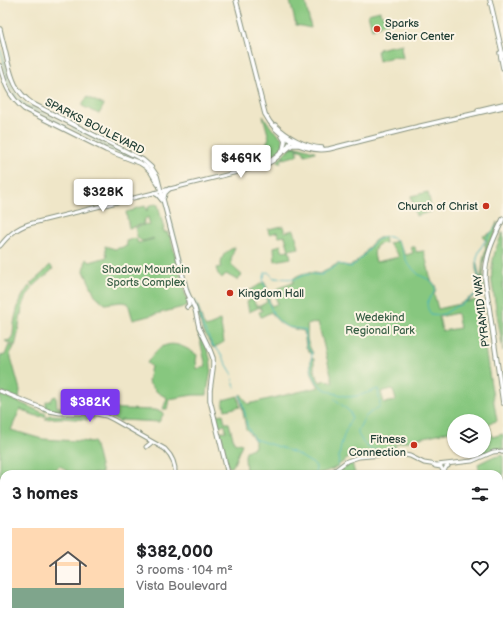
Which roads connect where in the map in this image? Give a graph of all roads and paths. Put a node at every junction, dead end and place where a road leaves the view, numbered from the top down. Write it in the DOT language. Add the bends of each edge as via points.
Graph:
graph roads {
  1 [pos="237,0"];
  2 [pos="490,0"];
  3 [pos="0,29"];
  4 [pos="500,44"];
  5 [pos="503,56"];
  6 [pos="0,66"];
  7 [pos="503,68"];
  8 [pos="503,105"];
  9 [pos="277,131"];
  10 [pos="291,139"];
  11 [pos="303,147"];
  12 [pos="284,150"];
  13 [pos="158,182"];
  14 [pos="169,188"];
  15 [pos="161,190"];
  16 [pos="154,192"];
  17 [pos="163,199"];
  18 [pos="503,220"];
  19 [pos="503,224"];
  20 [pos="172,237"];
  21 [pos="0,245"];
  22 [pos="179,265"];
  23 [pos="181,269"];
  24 [pos="188,300"];
  25 [pos="187,307"];
  26 [pos="202,336"];
  27 [pos="210,350"];
  28 [pos="211,356"];
  29 [pos="0,392"];
  30 [pos="503,394"];
  31 [pos="503,403"];
  32 [pos="151,443"];
  33 [pos="146,447"];
  34 [pos="503,452"];
  35 [pos="395,455"];
  36 [pos="478,460"];
  37 [pos="421,462"];
  38 [pos="455,464"];
  39 [pos="437,466"];
  40 [pos="448,466"];
  41 [pos="173,470"];
  42 [pos="174,470"];
  43 [pos="226,470"];
  44 [pos="226,470"];
  45 [pos="335,470"];
  46 [pos="338,470"];
  47 [pos="443,470"];
  48 [pos="444,470"];
  1 -- 9 [label="main road" via="264,110 269,122"];
  1 -- 10 [label="main road" via="267,112 275,126"];
  2 -- 4 [label="main road"];
  3 -- 13 [label="main road, SPARKS BOULEVARD" via="13,80 24,97 143,160 154,171"];
  4 -- 5 [label="main road"];
  4 -- 7 [label="main road"];
  6 -- 13 [label="main road, SPARKS BOULEVARD" via="7,88 24,109 106,150 140,163"];
  8 -- 10 [label="main road" via="329,147 312,147"];
  8 -- 11 [label="main road" via="329,150"];
  9 -- 10 [label="main road"];
  9 -- 12 [label="main road" via="284,140"];
  10 -- 11 [label="main road"];
  10 -- 12 [label="main road"];
  11 -- 12 [label="main road" via="293,145"];
  12 -- 14 [label="main road" via="275,160 261,166"];
  13 -- 14 [label="main road"];
  13 -- 15 [label="main road, SPARKS BOULEVARD"];
  13 -- 16 [label="main road"];
  14 -- 15 [label="main road"];
  14 -- 17 [label="main road"];
  15 -- 16 [label="main road"];
  15 -- 17 [label="main road, SPARKS BOULEVARD"];
  16 -- 17 [label="main road"];
  16 -- 21 [label="main road" via="25,225 13,232"];
  17 -- 20 [label="main road, SPARKS BOULEVARD"];
  18 -- 31 [label="main road, PYRAMID WAY" via="490,247 485,276"];
  19 -- 30 [label="main road, PYRAMID WAY" via="489,255 486,281"];
  20 -- 22 [label="main road, SPARKS BOULEVARD"];
  20 -- 23 [label="main road, SPARKS BOULEVARD"];
  22 -- 23 [label="main road"];
  22 -- 24 [label="main road, SPARKS BOULEVARD"];
  23 -- 27 [label="main road, SPARKS BOULEVARD" via="199,326"];
  24 -- 25 [label="main road"];
  24 -- 26 [label="main road, SPARKS BOULEVARD"];
  26 -- 27 [label="main road"];
  26 -- 28 [label="main road, SPARKS BOULEVARD"];
  27 -- 28 [label="main road"];
  27 -- 43 [label="main road, SPARKS BOULEVARD" via="214,365 210,400"];
  28 -- 44 [label="main road, SPARKS BOULEVARD" via="209,403"];
  29 -- 32 [label="main road" via="48,413 105,418"];
  29 -- 42 [label="main road" via="49,411 106,416 165,450 174,462"];
  32 -- 33 [label="main road"];
  32 -- 41 [label="main road" via="168,455"];
  34 -- 36 [label="main road"];
  34 -- 36 [label="main road" via="488,454"];
  35 -- 37 [label="main road"];
  35 -- 37 [label="main road" via="407,455"];
  35 -- 45 [label="main road" via="354,459"];
  35 -- 46 [label="main road" via="355,460"];
  36 -- 38 [label="main road"];
  36 -- 38 [label="main road" via="468,464"];
  37 -- 39 [label="main road"];
  37 -- 39 [label="main road"];
  38 -- 39 [label="main road"];
  38 -- 39 [label="main road" via="443,461"];
  38 -- 40 [label="main road"];
  39 -- 40 [label="main road"];
  39 -- 47 [label="main road"];
  40 -- 48 [label="main road"];
}
